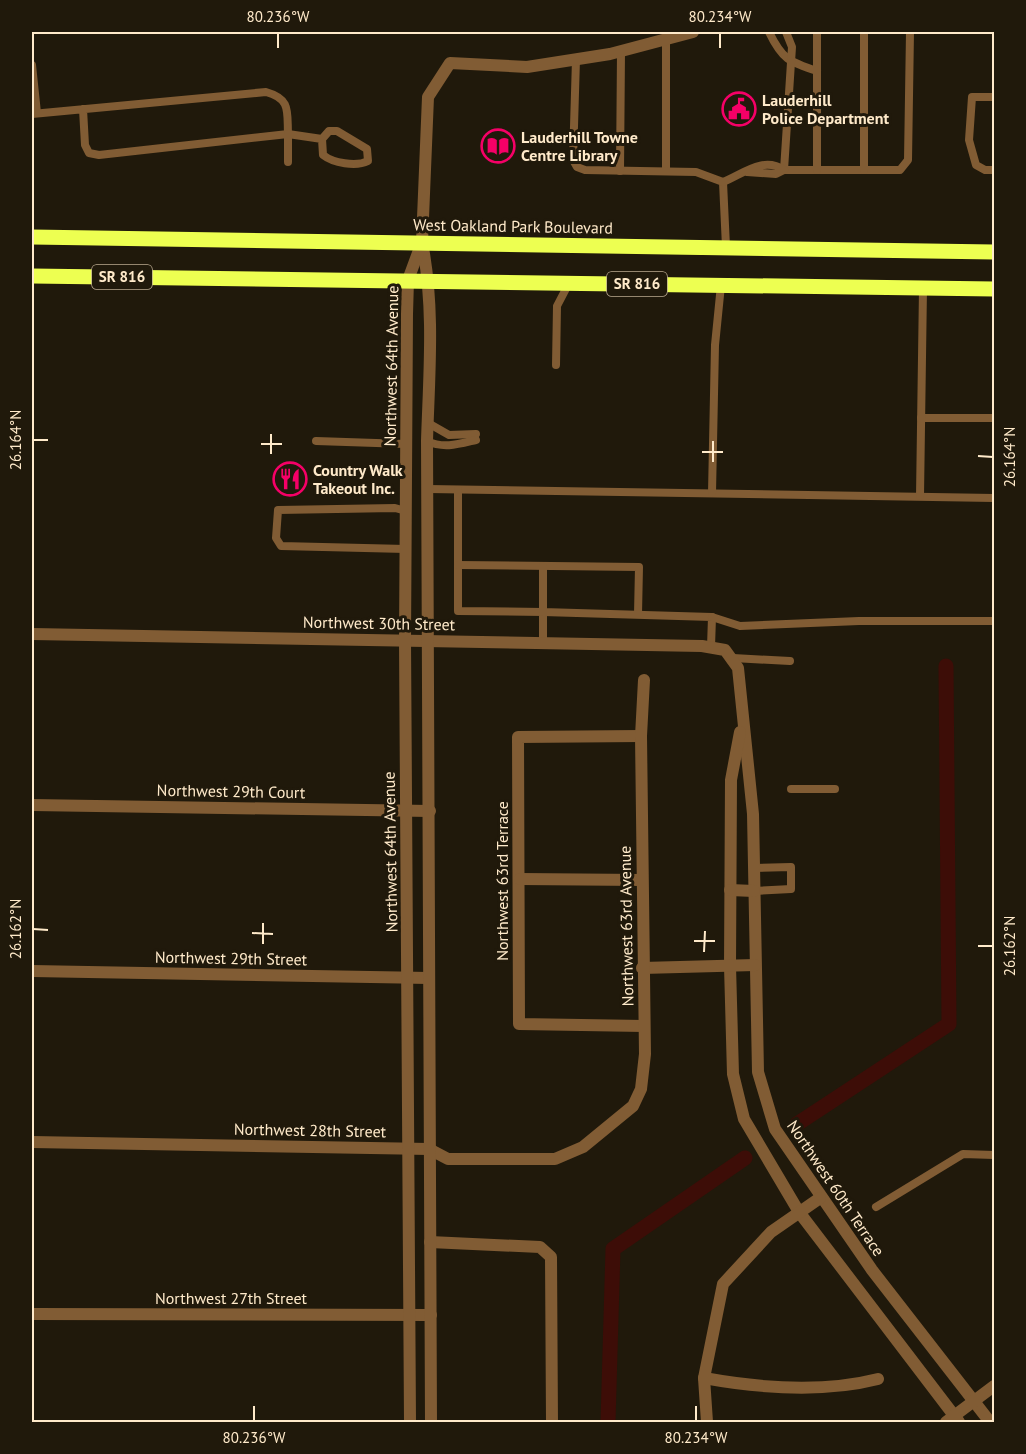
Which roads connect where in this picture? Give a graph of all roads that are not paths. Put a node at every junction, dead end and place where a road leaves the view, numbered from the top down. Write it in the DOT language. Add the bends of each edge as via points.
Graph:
graph roads {
  1 [pos="693,32"];
  2 [pos="769,32"];
  3 [pos="786,32"];
  4 [pos="817,32"];
  5 [pos="864,32"];
  6 [pos="910,32"];
  7 [pos="666,40"];
  8 [pos="621,52"];
  9 [pos="576,59"];
  10 [pos="790,62"];
  11 [pos="32,65"];
  12 [pos="817,71"];
  13 [pos="994,97"];
  14 [pos="82,109"];
  15 [pos="34,113"];
  16 [pos="288,134"];
  17 [pos="322,139"];
  18 [pos="288,162"];
  19 [pos="784,170"];
  20 [pos="817,170"];
  21 [pos="864,170"];
  22 [pos="994,170"];
  23 [pos="620,171"];
  24 [pos="666,171"];
  25 [pos="723,182"];
  26 [pos="32,237"];
  27 [pos="422,242"];
  28 [pos="726,247"];
  29 [pos="994,252"];
  30 [pos="32,276"];
  31 [pos="408,280"];
  32 [pos="430,280"];
  33 [pos="569,283"];
  34 [pos="721,285"];
  35 [pos="923,288"];
  36 [pos="994,289"];
  37 [pos="556,365"];
  38 [pos="407,417"];
  39 [pos="921,418"];
  40 [pos="994,418"];
  41 [pos="428,423"];
  42 [pos="315,441"];
  43 [pos="427,441"];
  44 [pos="406,444"];
  45 [pos="429,472"];
  46 [pos="428,489"];
  47 [pos="458,490"];
  48 [pos="712,493"];
  49 [pos="920,496"];
  50 [pos="994,498"];
  51 [pos="406,511"];
  52 [pos="405,549"];
  53 [pos="458,565"];
  54 [pos="543,566"];
  55 [pos="543,612"];
  56 [pos="639,614"];
  57 [pos="712,617"];
  58 [pos="994,621"];
  59 [pos="32,634"];
  60 [pos="405,640"];
  61 [pos="429,641"];
  62 [pos="543,641"];
  63 [pos="711,648"];
  64 [pos="729,654"];
  65 [pos="790,661"];
  66 [pos="644,680"];
  67 [pos="742,718"];
  68 [pos="641,736"];
  69 [pos="791,789"];
  70 [pos="835,789"];
  71 [pos="32,805"];
  72 [pos="406,810"];
  73 [pos="430,811"];
  74 [pos="753,867"];
  75 [pos="520,879"];
  76 [pos="642,880"];
  77 [pos="730,890"];
  78 [pos="754,891"];
  79 [pos="755,965"];
  80 [pos="730,966"];
  81 [pos="642,968"];
  82 [pos="32,971"];
  83 [pos="408,978"];
  84 [pos="429,978"];
  85 [pos="644,1026"];
  86 [pos="32,1142"];
  87 [pos="583,1147"];
  88 [pos="409,1148"];
  89 [pos="429,1149"];
  90 [pos="994,1155"];
  91 [pos="820,1198"];
  92 [pos="876,1207"];
  93 [pos="799,1212"];
  94 [pos="430,1242"];
  95 [pos="32,1314"];
  96 [pos="410,1315"];
  97 [pos="431,1315"];
  98 [pos="704,1378"];
  99 [pos="878,1378"];
  100 [pos="994,1386"];
  101 [pos="974,1401"];
  102 [pos="953,1420"];
  103 [pos="990,1420"];
  104 [pos="410,1422"];
  105 [pos="431,1422"];
  106 [pos="552,1422"];
  107 [pos="707,1422"];
  1 -- 7 [label="street"];
  2 -- 10 [label="lane" via="779,52"];
  3 -- 10 [label="lane" via="792,47"];
  4 -- 12 [label="lane"];
  5 -- 21 [label="lane"];
  6 -- 21 [label="lane" via="908,160 900,170"];
  7 -- 8 [label="street"];
  7 -- 24 [label="lane"];
  8 -- 9 [label="street"];
  8 -- 23 [label="lane"];
  9 -- 23 [label="lane" via="573,160 585,170"];
  9 -- 27 [label="street" via="527,67 450,63 428,97"];
  10 -- 12 [label="lane"];
  10 -- 19 [label="lane"];
  11 -- 15 [label="lane"];
  12 -- 20 [label="lane"];
  13 -- 22 [label="lane" via="972,97 969,140 976,165"];
  14 -- 15 [label="lane"];
  14 -- 16 [label="lane" via="266,92 279,96 286,105"];
  14 -- 16 [label="lane" via="85,145 89,153 99,155"];
  16 -- 17 [label="lane"];
  16 -- 18 [label="lane"];
  17 -- 17 [label="lane" via="323,155 330,161 368,161 367,148 337,131 329,131"];
  19 -- 20 [label="lane"];
  19 -- 25 [label="lane" via="775,164 757,165"];
  20 -- 21 [label="lane"];
  23 -- 24 [label="lane"];
  24 -- 25 [label="lane" via="696,172"];
  25 -- 28 [label="lane"];
  26 -- 27 [label="main road, West Oakland Park Boulevard"];
  27 -- 28 [label="main road, West Oakland Park Boulevard"];
  27 -- 31 [label="street, Northwest 64th Avenue"];
  27 -- 32 [label="street"];
  28 -- 29 [label="main road, West Oakland Park Boulevard"];
  30 -- 31 [label="main road, SR 816"];
  31 -- 32 [label="main road, SR 816"];
  31 -- 38 [label="street, Northwest 64th Avenue"];
  32 -- 33 [label="main road, SR 816"];
  32 -- 41 [label="street"];
  33 -- 34 [label="main road, SR 816"];
  33 -- 37 [label="lane" via="557,306"];
  34 -- 35 [label="main road, SR 816"];
  34 -- 48 [label="lane" via="715,345"];
  35 -- 36 [label="main road, SR 816"];
  35 -- 39 [label="lane"];
  38 -- 43 [label="street"];
  38 -- 44 [label="street, Northwest 64th Avenue"];
  39 -- 40 [label="lane"];
  39 -- 49 [label="lane"];
  41 -- 43 [label="street"];
  41 -- 43 [label="lane" via="449,435 476,437 454,446"];
  42 -- 44 [label="lane"];
  43 -- 45 [label="street"];
  44 -- 45 [label="street" via="417,452"];
  44 -- 51 [label="street, Northwest 64th Avenue"];
  45 -- 46 [label="street"];
  46 -- 47 [label="lane"];
  46 -- 61 [label="street"];
  47 -- 48 [label="lane"];
  47 -- 53 [label="lane"];
  48 -- 49 [label="lane"];
  49 -- 50 [label="lane"];
  51 -- 52 [label="street, Northwest 64th Avenue"];
  51 -- 52 [label="lane" via="278,510 276,538 281,546"];
  52 -- 60 [label="street, Northwest 64th Avenue"];
  53 -- 54 [label="lane"];
  53 -- 55 [label="lane" via="458,611"];
  54 -- 55 [label="lane"];
  54 -- 56 [label="lane" via="639,567"];
  55 -- 56 [label="lane"];
  55 -- 62 [label="lane"];
  56 -- 57 [label="lane"];
  57 -- 58 [label="lane" via="740,626"];
  57 -- 63 [label="lane"];
  59 -- 60 [label="street, Northwest 30th Street"];
  60 -- 61 [label="street, Northwest 30th Street"];
  60 -- 72 [label="street, Northwest 64th Avenue"];
  61 -- 62 [label="street, Northwest 30th Street"];
  61 -- 73 [label="street"];
  62 -- 63 [label="street, Northwest 30th Street"];
  63 -- 64 [label="street, Northwest 30th Street"];
  64 -- 65 [label="lane"];
  64 -- 67 [label="street, Northwest 60th Terrace" via="738,668"];
  66 -- 68 [label="street, Northwest 63rd Avenue"];
  67 -- 74 [label="street, Northwest 60th Terrace" via="753,814"];
  67 -- 77 [label="street, Northwest 60th Terrace" via="731,780"];
  68 -- 75 [label="street, Northwest 63rd Terrace" via="518,737"];
  68 -- 76 [label="street, Northwest 63rd Avenue"];
  69 -- 70 [label="lane"];
  71 -- 72 [label="street, Northwest 29th Court"];
  72 -- 73 [label="street, Northwest 29th Court"];
  72 -- 83 [label="street, Northwest 64th Avenue"];
  73 -- 84 [label="street"];
  74 -- 78 [label="street, Northwest 60th Terrace"];
  74 -- 78 [label="lane" via="791,867 791,889"];
  75 -- 76 [label="street"];
  75 -- 85 [label="street, Northwest 63rd Terrace" via="519,1024"];
  76 -- 81 [label="street, Northwest 63rd Avenue"];
  77 -- 78 [label="street"];
  77 -- 80 [label="street, Northwest 60th Terrace"];
  78 -- 79 [label="street, Northwest 60th Terrace"];
  79 -- 80 [label="street"];
  79 -- 91 [label="street, Northwest 60th Terrace" via="758,1072 775,1129"];
  80 -- 81 [label="street"];
  80 -- 93 [label="street, Northwest 60th Terrace" via="733,1074 744,1119"];
  81 -- 85 [label="street, Northwest 63rd Avenue"];
  82 -- 83 [label="street, Northwest 29th Street"];
  83 -- 84 [label="street, Northwest 29th Street"];
  83 -- 88 [label="street, Northwest 64th Avenue"];
  84 -- 89 [label="street"];
  85 -- 87 [label="street, Northwest 63rd Avenue" via="641,1089 633,1106"];
  86 -- 88 [label="street, Northwest 28th Street"];
  87 -- 89 [label="street, Northwest 28th Street" via="555,1160 448,1159"];
  88 -- 89 [label="street, Northwest 28th Street"];
  88 -- 96 [label="street, Northwest 64th Avenue"];
  89 -- 94 [label="street"];
  90 -- 92 [label="lane" via="963,1154"];
  91 -- 93 [label="street"];
  91 -- 101 [label="street, Northwest 60th Terrace"];
  93 -- 98 [label="street" via="771,1232 723,1284"];
  93 -- 102 [label="street, Northwest 60th Terrace"];
  94 -- 97 [label="street"];
  94 -- 106 [label="street" via="540,1247 551,1257"];
  95 -- 96 [label="street, Northwest 27th Street"];
  96 -- 97 [label="street, Northwest 27th Street"];
  96 -- 104 [label="street, Northwest 64th Avenue"];
  97 -- 105 [label="street"];
  98 -- 99 [label="street" via="740,1385 838,1386"];
  98 -- 107 [label="street"];
  100 -- 101 [label="street"];
  101 -- 102 [label="street"];
  101 -- 103 [label="street, Northwest 60th Terrace"];
}
